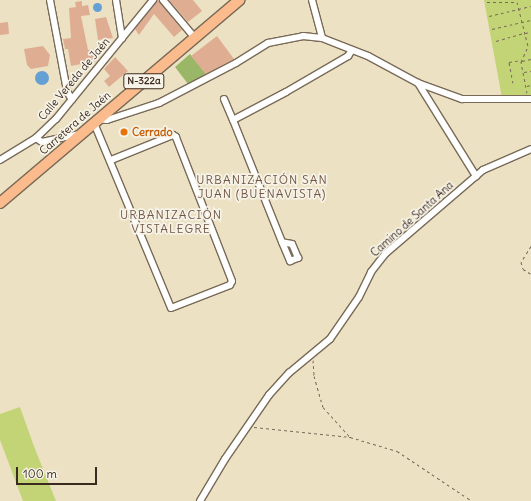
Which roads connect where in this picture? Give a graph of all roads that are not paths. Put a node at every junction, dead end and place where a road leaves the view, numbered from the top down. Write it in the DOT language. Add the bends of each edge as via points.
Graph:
graph roads {
  1 [pos="50,0"];
  2 [pos="116,0"];
  3 [pos="153,0"];
  4 [pos="162,0"];
  5 [pos="239,0"];
  6 [pos="312,0"];
  7 [pos="195,38"];
  8 [pos="322,38"];
  9 [pos="122,39"];
  10 [pos="352,50"];
  11 [pos="418,83"];
  12 [pos="224,99"];
  13 [pos="530,99"];
  14 [pos="72,100"];
  15 [pos="233,120"];
  16 [pos="96,121"];
  17 [pos="80,134"];
  18 [pos="36,138"];
  19 [pos="531,149"];
  20 [pos="0,158"];
  21 [pos="111,160"];
  22 [pos="476,176"];
  23 [pos="0,203"];
  24 [pos="282,242"];
  25 [pos="200,501"];
  1 -- 14 [label="street" via="67,91"];
  2 -- 9 [label="street"];
  3 -- 9 [label="street, Calle Vereda de Jaén"];
  4 -- 7 [label="street"];
  5 -- 7 [label="highway, Carretera de Jaén / N-322a"];
  6 -- 8 [label="street"];
  7 -- 16 [label="highway, Carretera de Jaén / N-322a"];
  8 -- 10 [label="street"];
  8 -- 16 [label="street" via="298,36 268,43 236,63 159,103 107,120"];
  9 -- 14 [label="street, Calle Vereda de Jaén"];
  10 -- 11 [label="street"];
  10 -- 15 [label="street" via="348,56"];
  11 -- 13 [label="street" via="462,99"];
  11 -- 22 [label="street"];
  12 -- 15 [label="street"];
  14 -- 18 [label="street, Calle Vereda de Jaén"];
  15 -- 24 [label="street"];
  16 -- 17 [label="highway, Carretera de Jaén / N-322a"];
  16 -- 21 [label="street"];
  17 -- 18 [label="street" via="47,142 38,141"];
  17 -- 23 [label="highway, Carretera de Jaén / N-322a"];
  18 -- 20 [label="street, Calle Vereda de Jaén"];
  19 -- 22 [label="street, Camino de Santa Ana"];
  21 -- 21 [label="street" via="171,308 230,285 232,281 176,137 173,135"];
  22 -- 25 [label="street, Camino de Santa Ana" via="385,254 330,339 289,373 247,427"];
}
